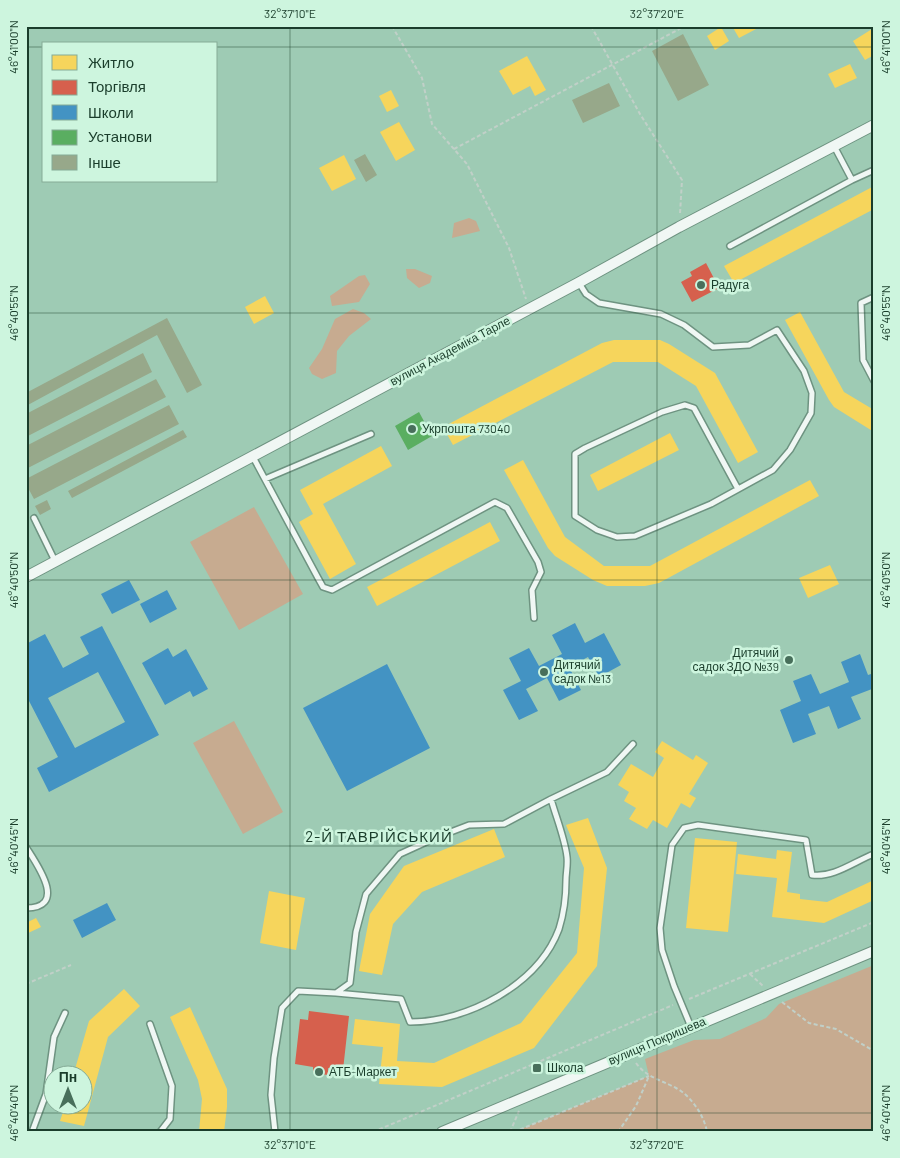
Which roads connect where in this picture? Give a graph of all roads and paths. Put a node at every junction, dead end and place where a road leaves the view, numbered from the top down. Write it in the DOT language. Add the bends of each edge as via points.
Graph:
graph roads {
  1 [pos="392,26"];
  2 [pos="591,26"];
  3 [pos="684,26"];
  4 [pos="612,65"];
  5 [pos="874,125"];
  6 [pos="834,146"];
  7 [pos="454,149"];
  8 [pos="874,170"];
  9 [pos="852,180"];
  10 [pos="679,227"];
  11 [pos="730,246"];
  12 [pos="578,283"];
  13 [pos="874,297"];
  14 [pos="530,309"];
  15 [pos="874,381"];
  16 [pos="371,434"];
  17 [pos="253,457"];
  18 [pos="265,479"];
  19 [pos="738,488"];
  20 [pos="34,518"];
  21 [pos="56,562"];
  22 [pos="26,577"];
  23 [pos="534,618"];
  24 [pos="634,744"];
  25 [pos="551,799"];
  26 [pos="26,846"];
  27 [pos="874,854"];
  28 [pos="26,908"];
  29 [pos="874,922"];
  30 [pos="874,951"];
  31 [pos="71,965"];
  32 [pos="750,974"];
  33 [pos="26,984"];
  34 [pos="336,993"];
  35 [pos="771,993"];
  36 [pos="680,1002"];
  37 [pos="66,1013"];
  38 [pos="150,1024"];
  39 [pos="690,1028"];
  40 [pos="874,1052"];
  41 [pos="628,1053"];
  42 [pos="649,1076"];
  43 [pos="527,1096"];
  44 [pos="32,1132"];
  45 [pos="160,1132"];
  46 [pos="275,1132"];
  47 [pos="374,1132"];
  48 [pos="442,1132"];
  49 [pos="510,1132"];
  50 [pos="514,1132"];
  51 [pos="618,1132"];
  52 [pos="707,1132"];
  1 -- 7 [label="path" via="422,78 432,124"];
  2 -- 4 [label="path"];
  3 -- 4 [label="path"];
  4 -- 7 [label="path"];
  4 -- 10 [label="path" via="682,180"];
  5 -- 6 [label="street, вулиця Академіка Тарле"];
  6 -- 9 [label="lane"];
  6 -- 10 [label="street, вулиця Академіка Тарле"];
  7 -- 14 [label="path" via="467,164 509,248"];
  8 -- 9 [label="lane"];
  9 -- 11 [label="lane"];
  10 -- 12 [label="street, вулиця Академіка Тарле"];
  12 -- 14 [label="street, вулиця Академіка Тарле"];
  12 -- 19 [label="lane" via="599,303 661,314 713,347 749,345 777,330 804,371 812,393 811,412 790,450 773,470"];
  13 -- 15 [label="lane" via="861,303 861,330 863,360"];
  14 -- 17 [label="street, вулиця Академіка Тарле"];
  16 -- 18 [label="lane"];
  17 -- 18 [label="lane"];
  17 -- 21 [label="street, вулиця Академіка Тарле"];
  18 -- 23 [label="lane" via="323,587 332,590 495,502 507,508 542,572 532,590"];
  19 -- 19 [label="lane" via="711,504 635,536 617,538 575,516 575,454 662,412 685,405 694,408"];
  20 -- 21 [label="lane"];
  21 -- 22 [label="street, вулиця Академіка Тарле"];
  24 -- 25 [label="lane" via="606,772"];
  25 -- 34 [label="lane" via="504,824 469,825 400,854 366,894 356,932 350,983"];
  25 -- 34 [label="lane" via="567,857 566,902 558,929 533,969 509,990 472,1011 427,1022 410,1022 401,999"];
  26 -- 28 [label="lane" via="48,889 44,902"];
  27 -- 36 [label="lane" via="819,876 812,875 806,840 698,825 684,828 672,845 660,928 662,950"];
  29 -- 32 [label="path"];
  30 -- 35 [label="street, вулиця Покришева"];
  31 -- 33 [label="path"];
  32 -- 35 [label="path"];
  32 -- 36 [label="path"];
  34 -- 46 [label="lane" via="298,991 282,1008 271,1095"];
  35 -- 39 [label="street, вулиця Покришева"];
  35 -- 40 [label="path" via="809,1023 836,1029"];
  36 -- 39 [label="lane"];
  36 -- 47 [label="path"];
  37 -- 44 [label="lane" via="54,1037 46,1094"];
  38 -- 45 [label="lane" via="172,1086 170,1119"];
  39 -- 41 [label="street, вулиця Покришева"];
  41 -- 42 [label="path"];
  41 -- 43 [label="street, вулиця Покришева"];
  42 -- 50 [label="path"];
  42 -- 51 [label="path" via="636,1106"];
  42 -- 52 [label="path" via="678,1089 696,1106"];
  43 -- 48 [label="street, вулиця Покришева"];
  43 -- 49 [label="path"];
}
